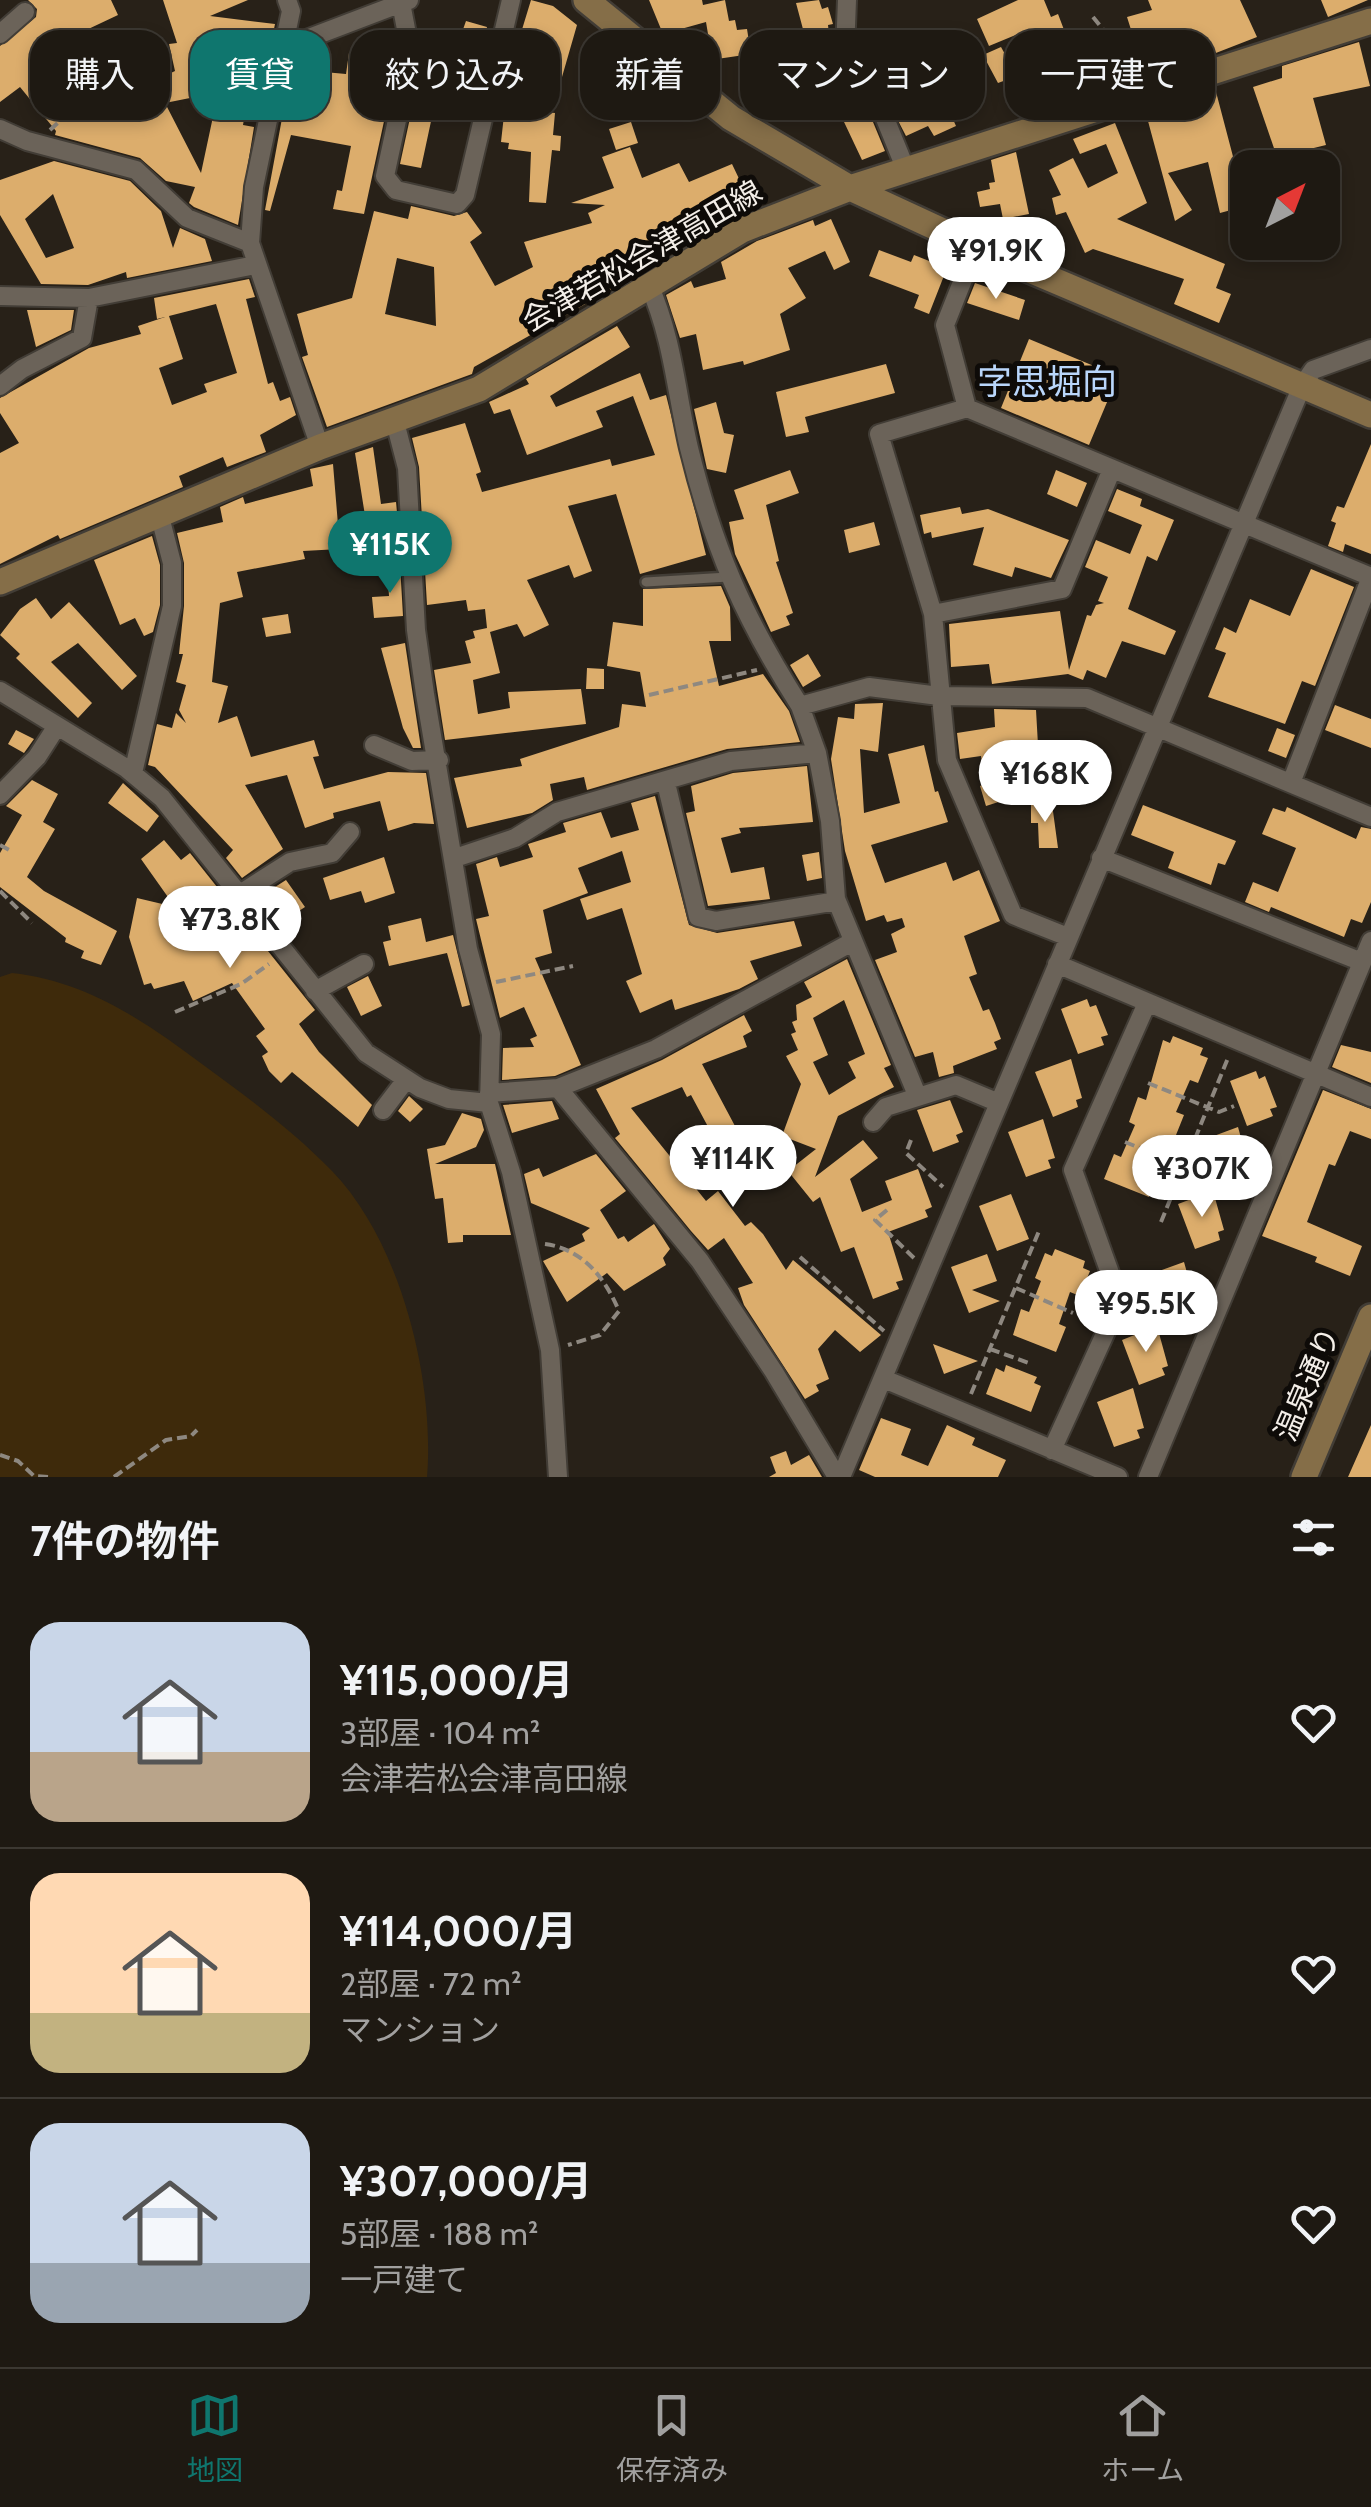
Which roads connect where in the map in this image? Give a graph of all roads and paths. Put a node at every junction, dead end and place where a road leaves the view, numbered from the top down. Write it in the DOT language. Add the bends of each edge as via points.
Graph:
graph roads {
  1 [pos="287,0"];
  2 [pos="511,0"];
  3 [pos="586,0"];
  4 [pos="847,0"];
  5 [pos="405,2"];
  6 [pos="24,12"];
  7 [pos="1092,17"];
  8 [pos="1371,21"];
  9 [pos="288,30"];
  10 [pos="330,30"];
  11 [pos="1103,30"];
  12 [pos="0,34"];
  13 [pos="1215,70"];
  14 [pos="61,120"];
  15 [pos="268,120"];
  16 [pos="1057,120"];
  17 [pos="0,129"];
  18 [pos="35,143"];
  19 [pos="906,170"];
  20 [pos="850,188"];
  21 [pos="250,243"];
  22 [pos="976,247"];
  23 [pos="256,265"];
  24 [pos="650,285"];
  25 [pos="0,296"];
  26 [pos="89,298"];
  27 [pos="1371,349"];
  28 [pos="0,386"];
  29 [pos="1302,386"];
  30 [pos="967,408"];
  31 [pos="1371,415"];
  32 [pos="395,422"];
  33 [pos="320,447"];
  34 [pos="1112,469"];
  35 [pos="159,513"];
  36 [pos="1241,524"];
  37 [pos="728,577"];
  38 [pos="1371,577"];
  39 [pos="0,582"];
  40 [pos="646,582"];
  41 [pos="934,614"];
  42 [pos="774,665"];
  43 [pos="0,691"];
  44 [pos="650,695"];
  45 [pos="939,696"];
  46 [pos="800,706"];
  47 [pos="57,726"];
  48 [pos="1157,726"];
  49 [pos="374,745"];
  50 [pos="817,752"];
  51 [pos="439,760"];
  52 [pos="133,774"];
  53 [pos="666,782"];
  54 [pos="1291,782"];
  55 [pos="0,795"];
  56 [pos="1371,817"];
  57 [pos="350,832"];
  58 [pos="0,844"];
  59 [pos="13,852"];
  60 [pos="455,858"];
  61 [pos="1102,858"];
  62 [pos="0,892"];
  63 [pos="240,894"];
  64 [pos="837,901"];
  65 [pos="32,923"];
  66 [pos="1068,938"];
  67 [pos="1371,941"];
  68 [pos="852,942"];
  69 [pos="285,952"];
  70 [pos="1362,962"];
  71 [pos="364,964"];
  72 [pos="1057,964"];
  73 [pos="573,966"];
  74 [pos="476,986"];
  75 [pos="315,991"];
  76 [pos="1148,1004"];
  77 [pos="175,1012"];
  78 [pos="1235,1040"];
  79 [pos="1316,1074"];
  80 [pos="405,1081"];
  81 [pos="1148,1083"];
  82 [pos="558,1088"];
  83 [pos="917,1095"];
  84 [pos="489,1098"];
  85 [pos="1371,1098"];
  86 [pos="1000,1102"];
  87 [pos="1234,1106"];
  88 [pos="1208,1108"];
  89 [pos="383,1110"];
  90 [pos="873,1122"];
  91 [pos="911,1140"];
  92 [pos="1125,1142"];
  93 [pos="1184,1166"];
  94 [pos="1207,1168"];
  95 [pos="962,1192"];
  96 [pos="887,1210"];
  97 [pos="1161,1222"];
  98 [pos="1039,1231"];
  99 [pos="526,1242"];
  100 [pos="800,1257"];
  101 [pos="929,1272"];
  102 [pos="1016,1288"];
  103 [pos="1073,1313"];
  104 [pos="1371,1317"];
  105 [pos="899,1344"];
  106 [pos="990,1348"];
  107 [pos="550,1350"];
  108 [pos="1029,1362"];
  109 [pos="884,1379"];
  110 [pos="964,1412"];
  111 [pos="198,1430"];
  112 [pos="1052,1450"];
  113 [pos="0,1456"];
  114 [pos="48,1477"];
  115 [pos="114,1477"];
  116 [pos="558,1477"];
  117 [pos="839,1477"];
  118 [pos="1118,1477"];
  119 [pos="1148,1477"];
  120 [pos="1304,1477"];
  1 -- 9 [label="street"];
  2 -- 5 [label="street" via="465,194 456,204 396,190 385,176 410,55"];
  3 -- 20 [label="main road" via="731,118"];
  4 -- 19 [label="street" via="845,52 884,116"];
  5 -- 10 [label="street"];
  6 -- 12 [label="street"];
  7 -- 11 [label="path"];
  8 -- 13 [label="main road, 会津若松会津高田線"];
  14 -- 18 [label="path"];
  15 -- 21 [label="street"];
  16 -- 19 [label="main road, 会津若松会津高田線"];
  17 -- 18 [label="street"];
  18 -- 21 [label="street" via="136,170 187,218"];
  19 -- 20 [label="main road, 会津若松会津高田線"];
  20 -- 22 [label="main road"];
  20 -- 24 [label="main road, 会津若松会津高田線" via="742,230"];
  21 -- 23 [label="street"];
  22 -- 29 [label="main road"];
  22 -- 30 [label="street" via="945,325"];
  23 -- 26 [label="street"];
  23 -- 33 [label="street"];
  24 -- 32 [label="main road, 会津若松会津高田線" via="478,389"];
  24 -- 37 [label="street" via="666,323 688,442"];
  25 -- 26 [label="street"];
  26 -- 28 [label="street" via="82,338"];
  27 -- 29 [label="street" via="1313,370"];
  29 -- 31 [label="main road"];
  29 -- 36 [label="street"];
  30 -- 34 [label="street"];
  30 -- 41 [label="street" via="879,434"];
  32 -- 33 [label="main road, 会津若松会津高田線"];
  32 -- 51 [label="street" via="407,468 416,630"];
  33 -- 35 [label="main road, 会津若松会津高田線"];
  34 -- 36 [label="street"];
  34 -- 41 [label="street" via="1062,590"];
  35 -- 39 [label="main road, 会津若松会津高田線"];
  35 -- 52 [label="street" via="172,563 172,606"];
  36 -- 38 [label="street"];
  36 -- 48 [label="street"];
  37 -- 40 [label="lane"];
  37 -- 42 [label="street"];
  38 -- 54 [label="street"];
  41 -- 45 [label="street"];
  42 -- 44 [label="path"];
  42 -- 46 [label="street"];
  43 -- 47 [label="street"];
  45 -- 46 [label="street" via="868,687"];
  45 -- 48 [label="street" via="1087,698"];
  45 -- 66 [label="street" via="946,760 1012,915"];
  46 -- 50 [label="street"];
  47 -- 52 [label="street"];
  47 -- 55 [label="street"];
  48 -- 54 [label="street"];
  48 -- 61 [label="street"];
  49 -- 51 [label="street" via="412,760"];
  50 -- 53 [label="street" via="731,762"];
  50 -- 64 [label="street"];
  51 -- 60 [label="street"];
  52 -- 63 [label="street" via="162,798"];
  53 -- 60 [label="street" via="557,812 514,838"];
  53 -- 64 [label="street" via="698,917 716,921"];
  54 -- 56 [label="street"];
  57 -- 63 [label="street" via="332,853 290,862"];
  58 -- 59 [label="path"];
  60 -- 74 [label="street"];
  61 -- 66 [label="street"];
  61 -- 70 [label="street"];
  62 -- 65 [label="path"];
  63 -- 69 [label="street"];
  64 -- 68 [label="street"];
  66 -- 72 [label="street"];
  67 -- 70 [label="street"];
  68 -- 82 [label="street" via="656,1049"];
  68 -- 83 [label="street"];
  69 -- 75 [label="street"];
  69 -- 77 [label="path" via="241,984"];
  70 -- 79 [label="street"];
  71 -- 75 [label="street"];
  72 -- 76 [label="street"];
  72 -- 86 [label="street"];
  73 -- 74 [label="path"];
  74 -- 84 [label="street" via="490,1034"];
  75 -- 80 [label="street" via="366,1053"];
  76 -- 78 [label="street"];
  76 -- 112 [label="street" via="1073,1170 1120,1300"];
  78 -- 79 [label="street"];
  78 -- 88 [label="path"];
  79 -- 85 [label="street"];
  79 -- 119 [label="street"];
  80 -- 84 [label="street" via="449,1098"];
  80 -- 89 [label="street"];
  81 -- 88 [label="path"];
  82 -- 84 [label="street"];
  82 -- 117 [label="street" via="700,1261"];
  83 -- 86 [label="street" via="963,1086"];
  83 -- 90 [label="street" via="886,1107"];
  84 -- 99 [label="street"];
  86 -- 95 [label="street"];
  87 -- 88 [label="path"];
  88 -- 93 [label="path"];
  91 -- 95 [label="path" via="906,1153 942,1187"];
  92 -- 93 [label="path"];
  93 -- 94 [label="path"];
  93 -- 97 [label="path"];
  95 -- 101 [label="street"];
  96 -- 101 [label="path" via="875,1220"];
  98 -- 102 [label="path"];
  99 -- 107 [label="street"];
  99 -- 107 [label="path" via="574,1252 596,1271 619,1311 600,1335"];
  100 -- 105 [label="path"];
  101 -- 105 [label="street"];
  102 -- 103 [label="path"];
  102 -- 106 [label="path"];
  104 -- 120 [label="main road, 温泉通り"];
  105 -- 109 [label="street"];
  106 -- 108 [label="path"];
  106 -- 110 [label="path"];
  107 -- 116 [label="street"];
  109 -- 110 [label="street"];
  109 -- 117 [label="street"];
  110 -- 112 [label="street"];
  111 -- 115 [label="path" via="166,1440"];
  112 -- 118 [label="street"];
  113 -- 114 [label="path"];
}
